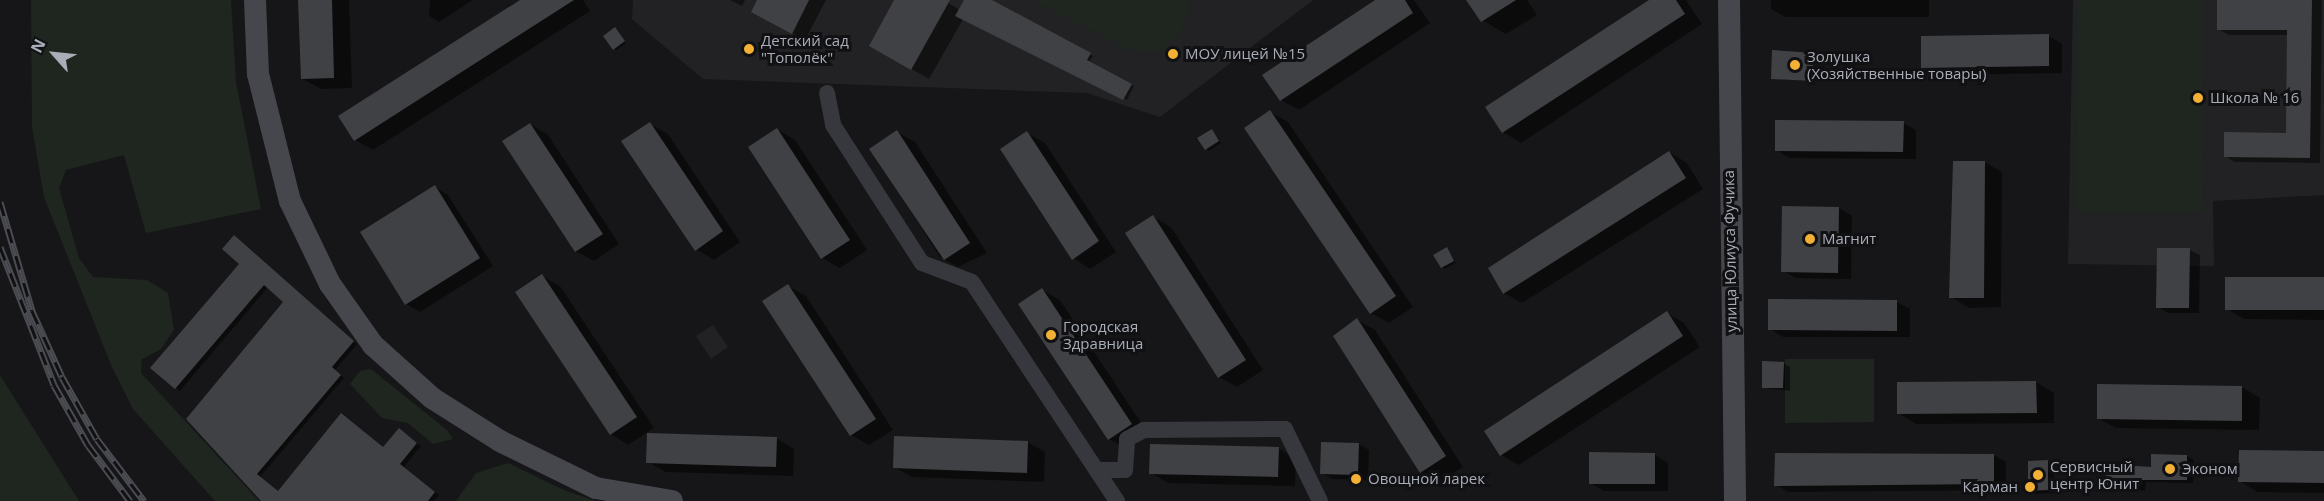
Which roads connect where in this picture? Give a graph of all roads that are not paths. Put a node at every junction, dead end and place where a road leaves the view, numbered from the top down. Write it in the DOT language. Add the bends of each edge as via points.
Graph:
graph roads {
  1 [pos="255,0"];
  2 [pos="1729,0"];
  3 [pos="827,93"];
  4 [pos="1097,470"];
  5 [pos="672,501"];
  6 [pos="1117,501"];
  7 [pos="1320,501"];
  8 [pos="1735,501"];
  1 -- 5 [label="street" via="258,74 286,191 330,284 373,345 432,398 500,441 596,488"];
  2 -- 8 [label="street, улица Юлиуса Фучика"];
  3 -- 4 [label="street" via="833,125 922,263 972,282"];
  4 -- 6 [label="street"];
  4 -- 7 [label="street" via="1125,470 1127,439 1144,430 1285,429"];
}
